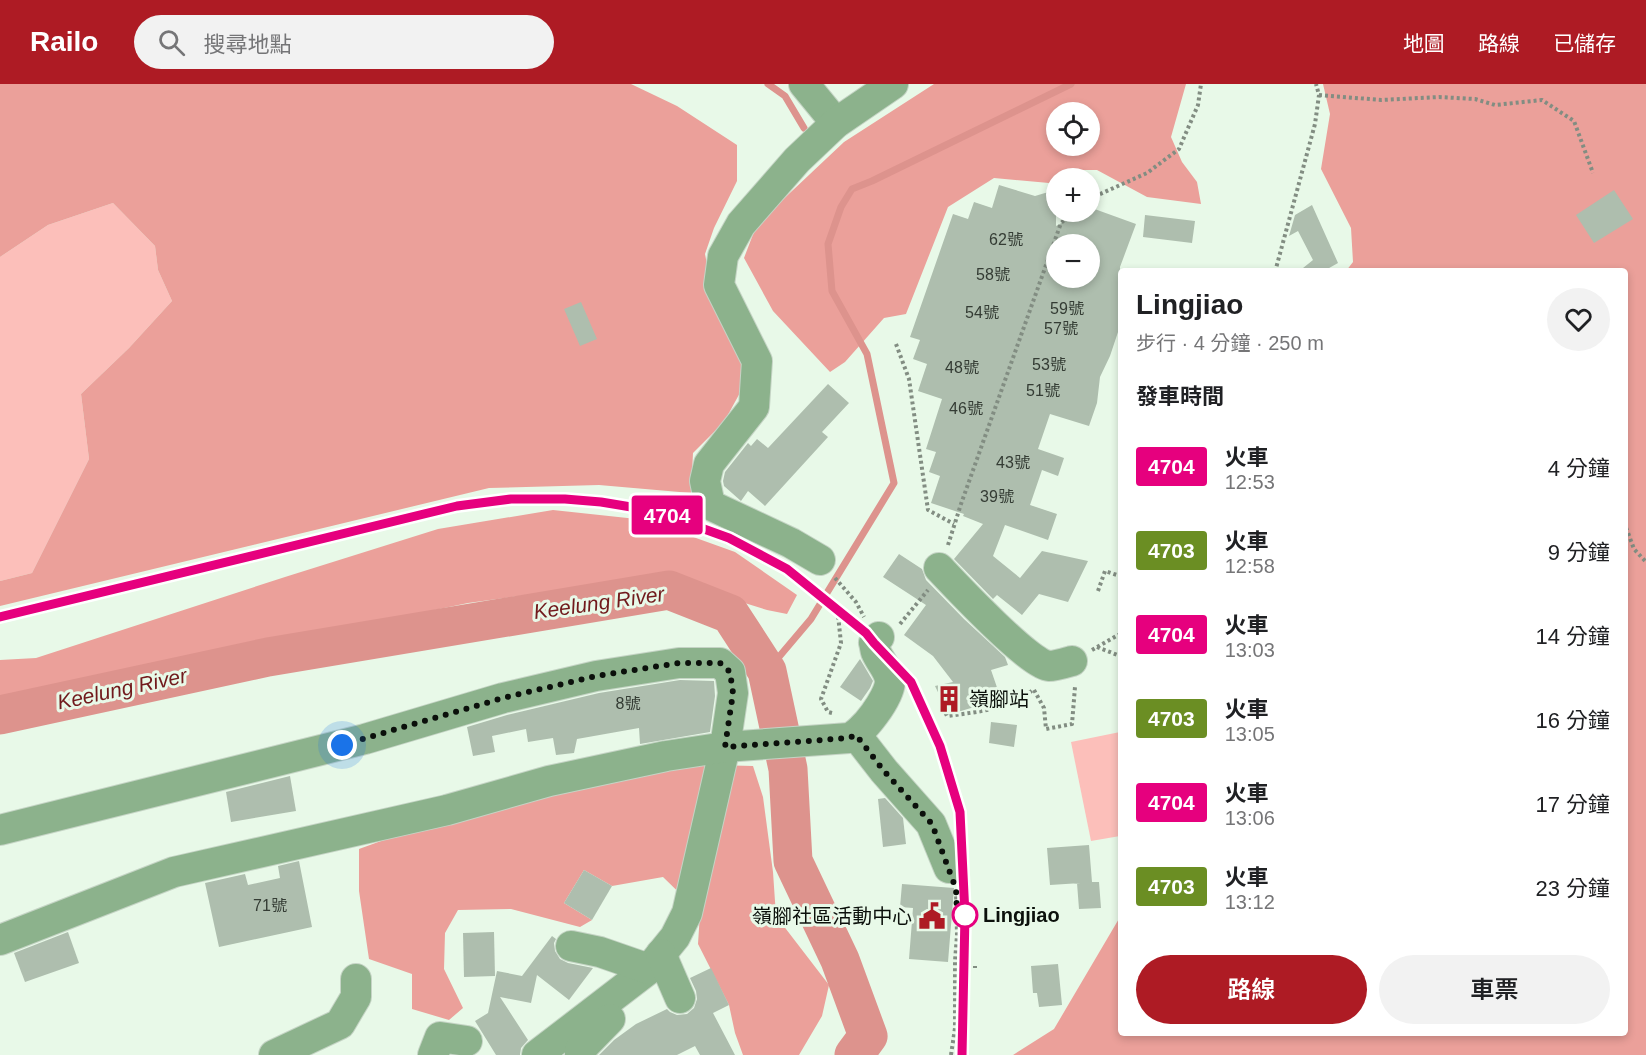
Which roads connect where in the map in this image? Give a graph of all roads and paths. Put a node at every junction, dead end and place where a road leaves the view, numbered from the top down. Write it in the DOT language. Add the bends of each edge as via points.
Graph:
graph roads {
  1 [pos="804,84"];
  2 [pos="893,84"];
  3 [pos="1202,84"];
  4 [pos="1316,84"];
  5 [pos="1319,95"];
  6 [pos="837,123"];
  7 [pos="1593,174"];
  8 [pos="1100,194"];
  9 [pos="1062,222"];
  10 [pos="1276,268"];
  11 [pos="896,344"];
  12 [pos="954,524"];
  13 [pos="1628,533"];
  14 [pos="820,560"];
  15 [pos="1646,562"];
  16 [pos="939,568"];
  17 [pos="1118,575"];
  18 [pos="1098,591"];
  19 [pos="856,602"];
  20 [pos="838,615"];
  21 [pos="1118,635"];
  22 [pos="879,637"];
  23 [pos="1085,654"];
  24 [pos="1118,656"];
  25 [pos="1036,660"];
  26 [pos="1034,690"];
  27 [pos="939,704"];
  28 [pos="828,711"];
  29 [pos="852,737"];
  30 [pos="731,746"];
  31 [pos="0,830"];
  32 [pos="949,868"];
  33 [pos="0,940"];
  34 [pos="571,946"];
  35 [pos="648,968"];
  36 [pos="356,979"];
  37 [pos="680,998"];
  38 [pos="467,1041"];
  39 [pos="274,1055"];
  40 [pos="433,1055"];
  41 [pos="537,1055"];
  42 [pos="580,1055"];
  43 [pos="951,1055"];
  1 -- 6 [label="street"];
  2 -- 6 [label="street"];
  3 -- 8 [label="path" via="1198,105 1179,148 1147,172"];
  4 -- 5 [label="path"];
  5 -- 7 [label="path" via="1381,100 1475,99 1495,105 1542,100 1574,121"];
  5 -- 10 [label="path" via="1315,124"];
  6 -- 14 [label="street" via="797,160 741,224 723,256 719,285 757,361 754,407 709,464 705,481 710,506"];
  9 -- 12 [label="path"];
  11 -- 12 [label="path" via="909,379 928,510"];
  12 -- 16 [label="path"];
  13 -- 15 [label="path" via="1634,549"];
  14 -- 19 [label="path"];
  16 -- 22 [label="path" via="928,590 898,626"];
  16 -- 25 [label="street" via="985,616"];
  17 -- 18 [label="path" via="1105,571"];
  20 -- 28 [label="path" via="841,643 821,699"];
  21 -- 23 [label="path"];
  22 -- 29 [label="street" via="874,643 876,652 890,682 883,703"];
  23 -- 24 [label="path"];
  23 -- 25 [label="street" via="1048,666"];
  23 -- 26 [label="path" via="1076,678 1072,724 1046,729 1044,708"];
  25 -- 26 [label="path"];
  26 -- 27 [label="path" via="990,710 948,716"];
  29 -- 30 [label="street"];
  29 -- 32 [label="street" via="932,824"];
  30 -- 31 [label="street" via="730,672 720,663 679,663 596,676 503,698 365,739"];
  30 -- 33 [label="street" via="549,781 447,810 174,872"];
  30 -- 35 [label="street" via="687,913 675,937"];
  32 -- 43 [label="path" via="956,889 957,935"];
  34 -- 35 [label="street"];
  35 -- 37 [label="street"];
  35 -- 41 [label="street"];
  35 -- 42 [label="street" via="625,1002 580,1050"];
  36 -- 39 [label="street" via="356,997 340,1024"];
  38 -- 40 [label="street" via="440,1038"];
}
